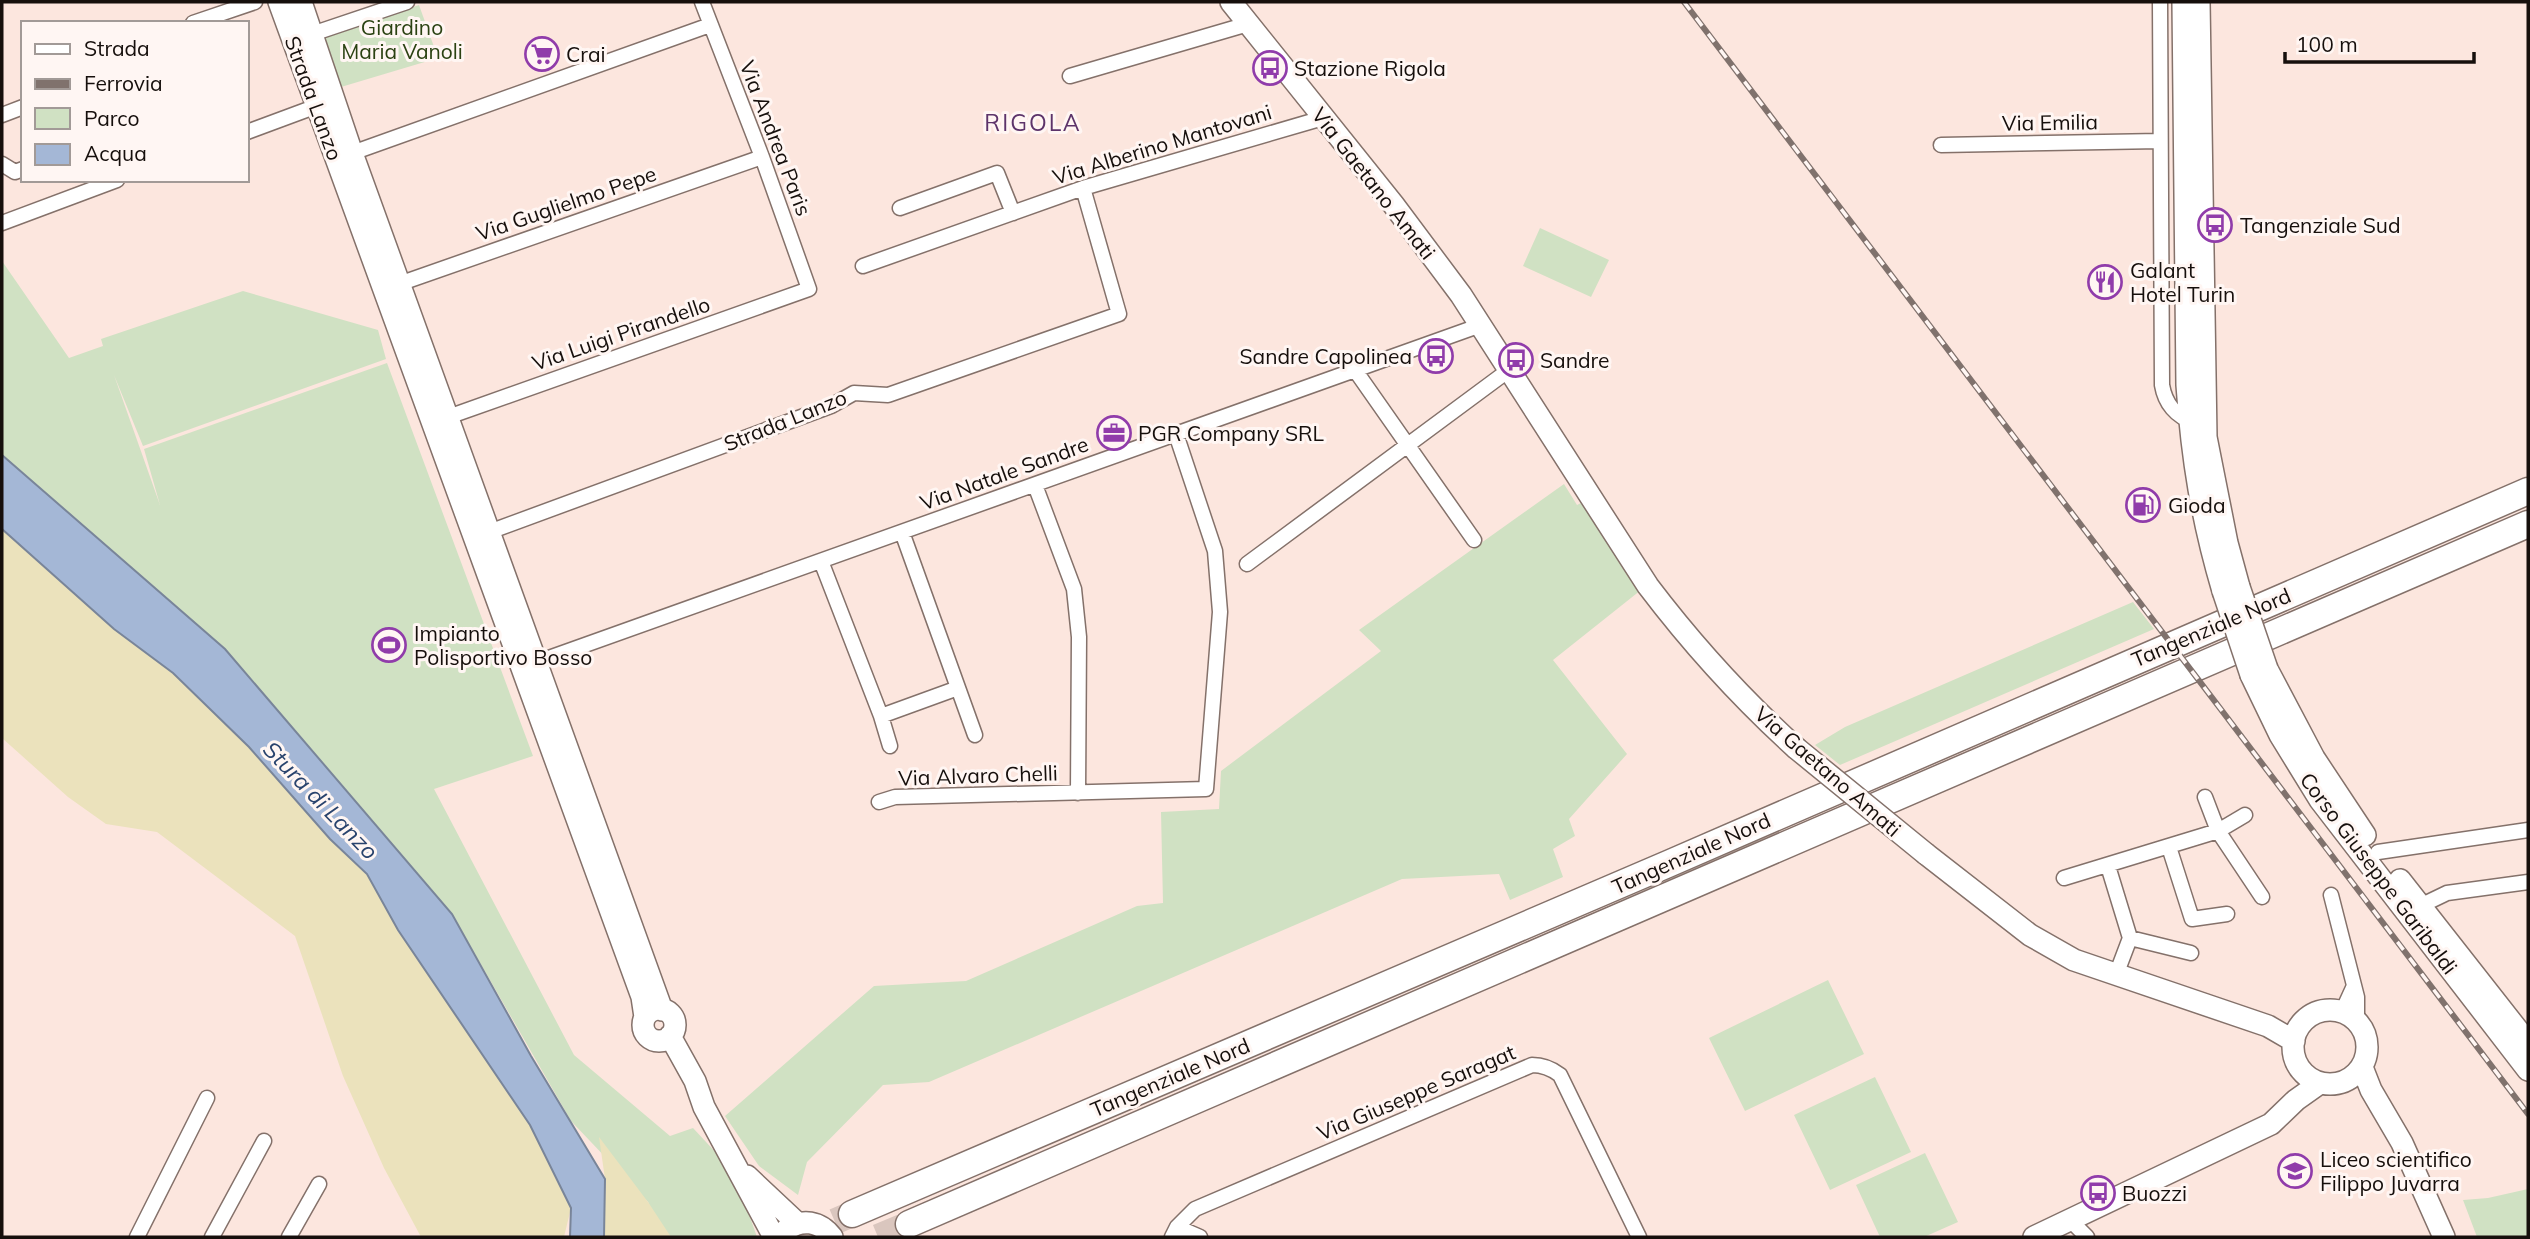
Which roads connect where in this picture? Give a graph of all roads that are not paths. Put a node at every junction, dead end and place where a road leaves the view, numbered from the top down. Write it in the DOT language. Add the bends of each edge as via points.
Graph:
graph roads {
  1 [pos="255,2"];
  2 [pos="279,2"];
  3 [pos="301,2"];
  4 [pos="407,2"];
  5 [pos="702,2"];
  6 [pos="1231,2"];
  7 [pos="2160,2"];
  8 [pos="2183,2"];
  9 [pos="2199,2"];
  10 [pos="199,21"];
  11 [pos="1248,24"];
  12 [pos="710,25"];
  13 [pos="303,38"];
  14 [pos="1070,76"];
  15 [pos="317,106"];
  16 [pos="21,108"];
  17 [pos="2,115"];
  18 [pos="1323,118"];
  19 [pos="248,132"];
  20 [pos="2160,141"];
  21 [pos="1941,145"];
  22 [pos="352,153"];
  23 [pos="762,157"];
  24 [pos="2,164"];
  25 [pos="21,170"];
  26 [pos="112,182"];
  27 [pos="1083,188"];
  28 [pos="900,208"];
  29 [pos="1013,213"];
  30 [pos="2,223"];
  31 [pos="863,266"];
  32 [pos="393,286"];
  33 [pos="809,289"];
  34 [pos="1481,325"];
  35 [pos="1355,370"];
  36 [pos="1509,370"];
  37 [pos="448,417"];
  38 [pos="2197,422"];
  39 [pos="1176,434"];
  40 [pos="1408,445"];
  41 [pos="1035,485"];
  42 [pos="2528,491"];
  43 [pos="2528,524"];
  44 [pos="489,532"];
  45 [pos="902,532"];
  46 [pos="1474,540"];
  47 [pos="821,561"];
  48 [pos="1247,564"];
  49 [pos="529,665"];
  50 [pos="2259,672"];
  51 [pos="958,688"];
  52 [pos="881,716"];
  53 [pos="975,735"];
  54 [pos="890,746"];
  55 [pos="1078,793"];
  56 [pos="2205,797"];
  57 [pos="879,802"];
  58 [pos="2245,815"];
  59 [pos="2528,830"];
  60 [pos="2218,831"];
  61 [pos="2169,847"];
  62 [pos="2378,852"];
  63 [pos="2108,866"];
  64 [pos="2064,878"];
  65 [pos="2528,882"];
  66 [pos="2331,895"];
  67 [pos="2262,897"];
  68 [pos="2420,906"];
  69 [pos="2227,914"];
  70 [pos="2130,938"];
  71 [pos="2191,953"];
  72 [pos="2116,975"];
  73 [pos="2350,1016"];
  74 [pos="2297,1033"];
  75 [pos="2528,1043"];
  76 [pos="2362,1067"];
  77 [pos="2528,1070"];
  78 [pos="2320,1079"];
  79 [pos="208,1098"];
  80 [pos="2382,1111"];
  81 [pos="264,1141"];
  82 [pos="735,1165"];
  83 [pos="319,1184"];
  84 [pos="852,1214"];
  85 [pos="2070,1220"];
  86 [pos="797,1223"];
  87 [pos="909,1224"];
  88 [pos="1175,1232"];
  89 [pos="137,1237"];
  90 [pos="212,1237"];
  91 [pos="289,1237"];
  92 [pos="774,1237"];
  93 [pos="780,1237"];
  94 [pos="832,1237"];
  95 [pos="1200,1237"];
  96 [pos="1639,1237"];
  97 [pos="2034,1237"];
  98 [pos="2087,1237"];
  99 [pos="2444,1237"];
  1 -- 10 [label="street"];
  2 -- 13 [label="street, Strada Lanzo"];
  3 -- 13 [label="street, Strada Lanzo"];
  4 -- 13 [label="street"];
  5 -- 12 [label="street, Via Andrea Paris"];
  6 -- 11 [label="street, Via Gaetano Amati"];
  7 -- 20 [label="street"];
  8 -- 38 [label="street, Corso Giuseppe Garibaldi"];
  9 -- 38 [label="street, Corso Giuseppe Garibaldi"];
  11 -- 14 [label="street"];
  11 -- 18 [label="street, Via Gaetano Amati"];
  12 -- 22 [label="street"];
  12 -- 23 [label="street, Via Andrea Paris"];
  13 -- 15 [label="street, Strada Lanzo"];
  13 -- 22 [label="street, Strada Lanzo"];
  15 -- 19 [label="street"];
  15 -- 32 [label="street, Strada Lanzo"];
  16 -- 17 [label="street"];
  18 -- 27 [label="street, Via Alberino Mantovani"];
  18 -- 34 [label="street, Via Gaetano Amati"];
  20 -- 21 [label="street, Via Emilia"];
  20 -- 38 [label="street" via="2162,385 2181,419"];
  22 -- 32 [label="street, Strada Lanzo"];
  23 -- 32 [label="street, Via Guglielmo Pepe"];
  23 -- 33 [label="street, Via Andrea Paris"];
  24 -- 25 [label="street" via="15,172"];
  26 -- 30 [label="street"];
  27 -- 29 [label="street, Via Alberino Mantovani"];
  27 -- 44 [label="street, Strada Lanzo" via="1119,314 888,395 854,393 831,406"];
  28 -- 29 [label="street" via="997,173"];
  29 -- 31 [label="street, Via Alberino Mantovani"];
  32 -- 37 [label="street, Strada Lanzo"];
  32 -- 49 [label="street, Strada Lanzo"];
  33 -- 37 [label="street, Via Luigi Pirandello"];
  34 -- 35 [label="street, Via Natale Sandre"];
  34 -- 36 [label="street, Via Gaetano Amati"];
  35 -- 39 [label="street, Via Natale Sandre"];
  35 -- 40 [label="street"];
  36 -- 40 [label="street"];
  36 -- 72 [label="street, Via Gaetano Amati, bridge" via="1648,586 1765,720 1926,854 2050,948"];
  37 -- 44 [label="street, Strada Lanzo"];
  38 -- 50 [label="street, Corso Giuseppe Garibaldi, bridge" via="2216,489 2231,589"];
  39 -- 41 [label="street, Via Natale Sandre"];
  39 -- 55 [label="street, Via Alvaro Chelli" via="1215,551 1219,587 1206,789"];
  40 -- 46 [label="street"];
  40 -- 48 [label="street"];
  41 -- 45 [label="street, Via Natale Sandre"];
  41 -- 55 [label="street" via="1074,589 1079,637"];
  42 -- 84 [label="highway, Tangenziale Nord"];
  43 -- 87 [label="highway, Tangenziale Nord"];
  44 -- 49 [label="street, Strada Lanzo"];
  45 -- 47 [label="street"];
  45 -- 51 [label="street, Via Natale Sandre"];
  47 -- 49 [label="street"];
  47 -- 52 [label="street"];
  49 -- 82 [label="street, Strada Lanzo" via="654,1013 667,1012 674,1021 664,1038 685,1085 704,1107"];
  50 -- 62 [label="street, Corso Giuseppe Garibaldi"];
  50 -- 77 [label="street, Corso Giuseppe Garibaldi" via="2280,735 2320,800"];
  51 -- 52 [label="street"];
  51 -- 53 [label="street, Via Natale Sandre"];
  52 -- 54 [label="street"];
  55 -- 57 [label="street, Via Alvaro Chelli" via="895,797"];
  56 -- 60 [label="street"];
  58 -- 60 [label="street"];
  59 -- 62 [label="street"];
  60 -- 61 [label="street"];
  60 -- 67 [label="street"];
  61 -- 63 [label="street"];
  61 -- 69 [label="street" via="2192,919"];
  62 -- 68 [label="street, Corso Giuseppe Garibaldi"];
  63 -- 64 [label="street"];
  63 -- 70 [label="street"];
  65 -- 68 [label="street" via="2447,893"];
  66 -- 73 [label="street" via="2357,997"];
  68 -- 75 [label="street, Corso Giuseppe Garibaldi"];
  70 -- 71 [label="street"];
  70 -- 72 [label="street"];
  72 -- 74 [label="street, Via Gaetano Amati"];
  73 -- 74 [label="street" via="2319,1012"];
  73 -- 76 [label="street" via="2363,1029 2368,1048"];
  74 -- 78 [label="street" via="2294,1057"];
  76 -- 78 [label="street" via="2354,1076"];
  76 -- 80 [label="street"];
  78 -- 80 [label="street" via="2359,1093"];
  78 -- 85 [label="street" via="2271,1124"];
  79 -- 89 [label="street"];
  80 -- 99 [label="street" via="2402,1143"];
  81 -- 90 [label="street"];
  82 -- 86 [label="street"];
  82 -- 92 [label="street"];
  83 -- 91 [label="street"];
  85 -- 97 [label="street"];
  85 -- 98 [label="street"];
  86 -- 93 [label="street"];
  86 -- 94 [label="street" via="816,1224"];
  88 -- 95 [label="street"];
  88 -- 96 [label="street, Via Giuseppe Saragat" via="1195,1209 1539,1065 1559,1075"];
}
